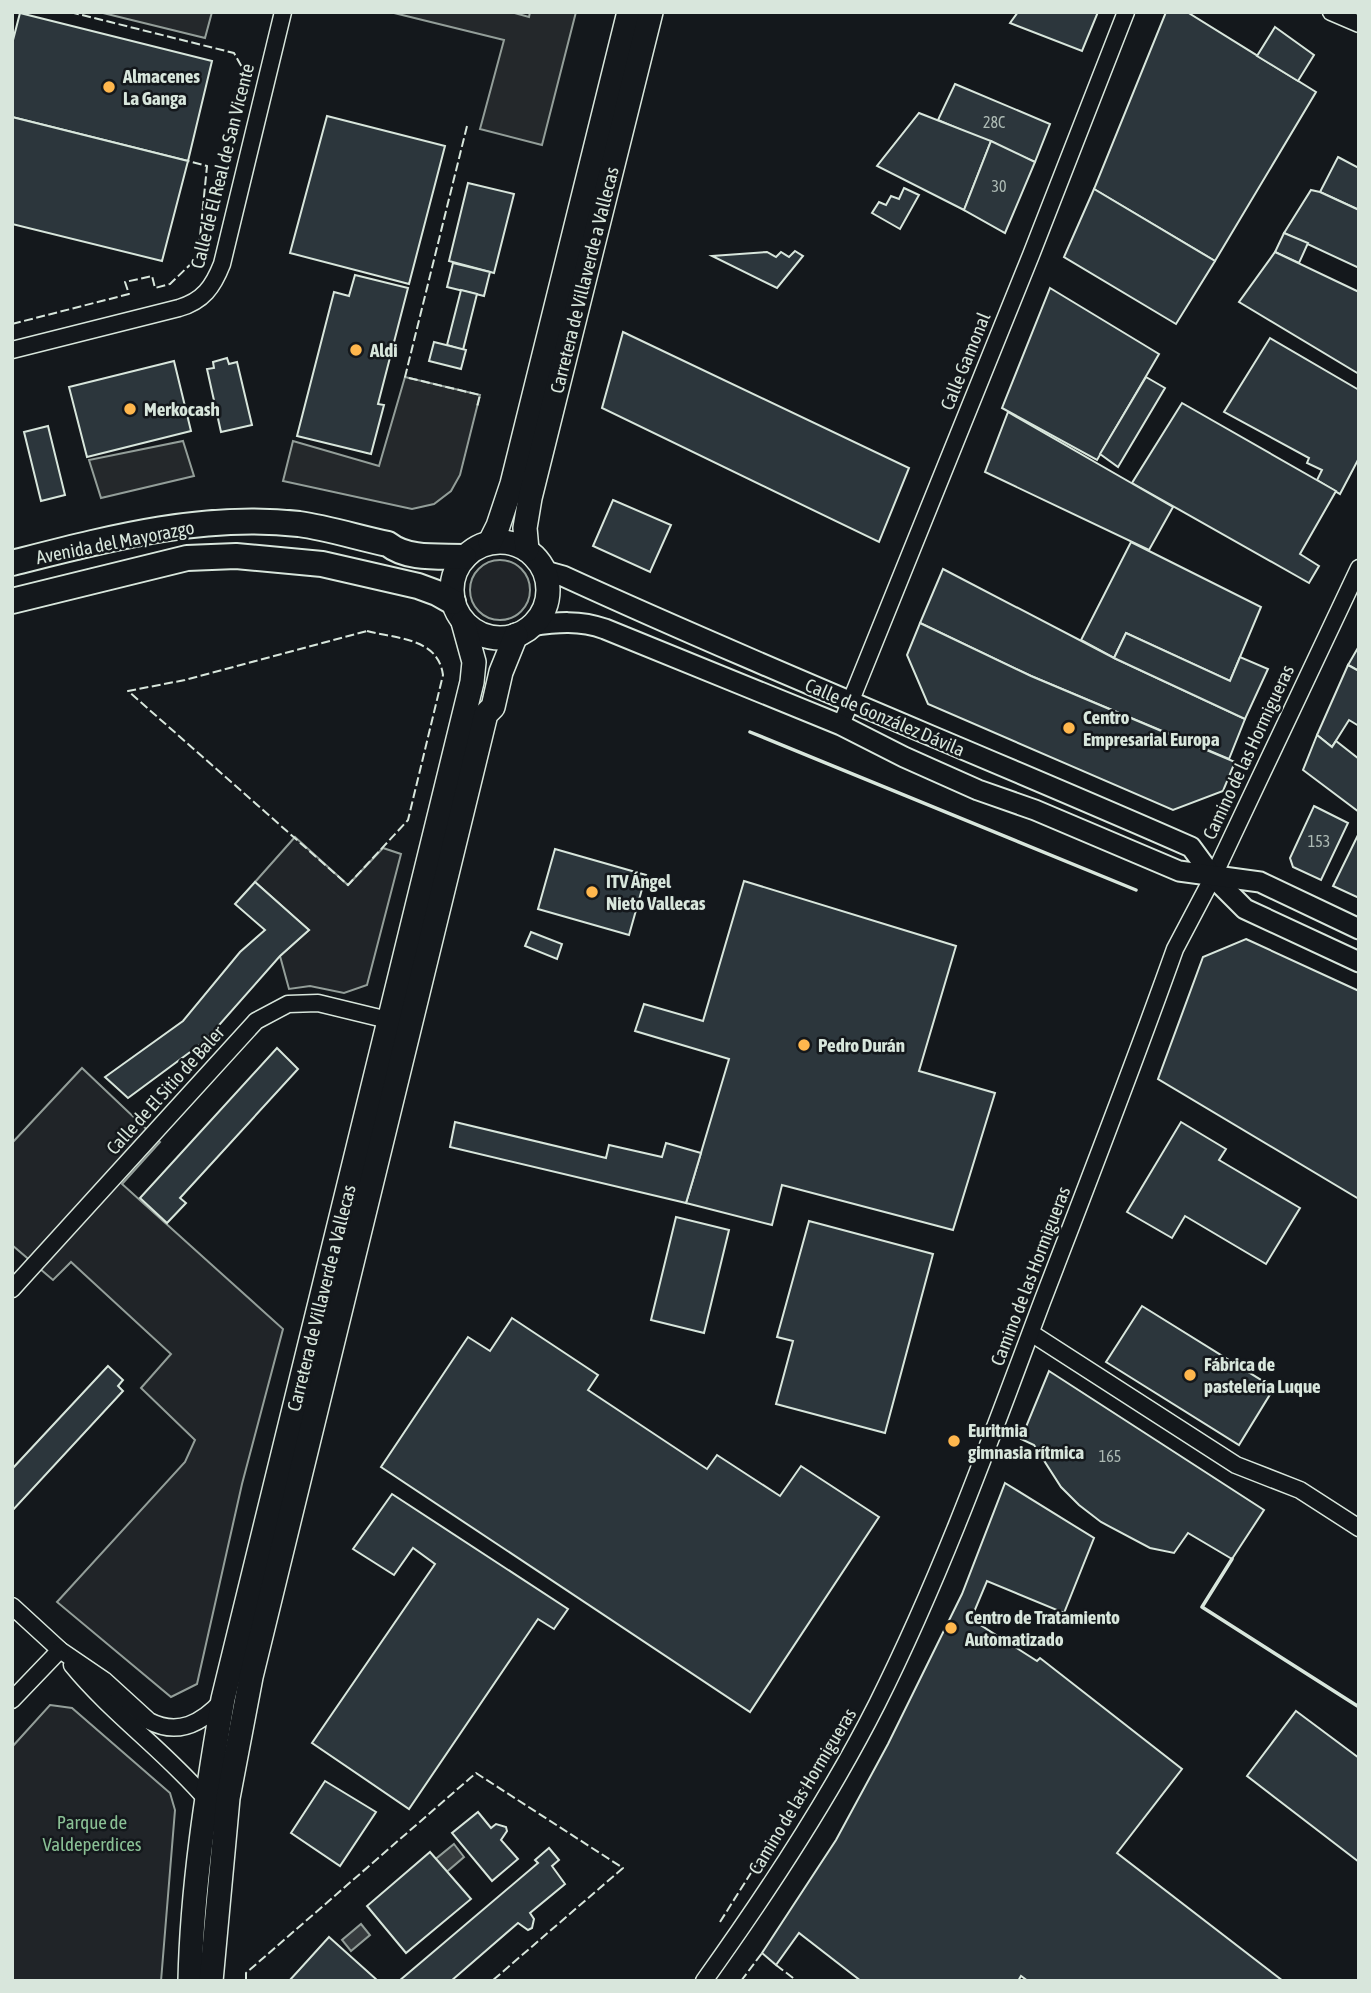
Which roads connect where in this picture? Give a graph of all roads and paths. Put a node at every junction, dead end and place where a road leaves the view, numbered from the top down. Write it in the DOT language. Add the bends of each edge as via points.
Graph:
graph roads {
  1 [pos="283,12"];
  2 [pos="629,12"];
  3 [pos="650,12"];
  4 [pos="1126,12"];
  5 [pos="1331,12"];
  6 [pos="1359,24"];
  7 [pos="12,350"];
  8 [pos="490,542"];
  9 [pos="527,550"];
  10 [pos="464,557"];
  11 [pos="12,563"];
  12 [pos="1359,568"];
  13 [pos="545,571"];
  14 [pos="12,601"];
  15 [pos="458,612"];
  16 [pos="524,631"];
  17 [pos="850,701"];
  18 [pos="841,725"];
  19 [pos="1213,877"];
  20 [pos="1359,929"];
  21 [pos="1359,962"];
  22 [pos="388,1020"];
  23 [pos="12,1289"];
  24 [pos="1031,1333"];
  25 [pos="1359,1528"];
  26 [pos="12,1606"];
  27 [pos="60,1650"];
  28 [pos="223,1699"];
  29 [pos="12,1700"];
  30 [pos="206,1799"];
  31 [pos="190,1981"];
  32 [pos="211,1981"];
  33 [pos="704,1981"];
  1 -- 7 [label="street, Calle de El Real de San Vicente" via="224,256 210,289 191,304"];
  2 -- 8 [label="main road, Carretera de Villaverde a Vallecas" via="512,484"];
  3 -- 9 [label="main road, Carretera de Villaverde a Vallecas" via="530,498"];
  4 -- 17 [label="street, Calle Gamonal"];
  5 -- 6 [label="street"];
  8 -- 9 [label="main road" via="502,541"];
  8 -- 10 [label="main road"];
  9 -- 13 [label="main road"];
  10 -- 11 [label="main road, Avenida del Mayorazgo" via="420,556 300,524 236,522 174,526"];
  10 -- 15 [label="main road" via="451,586"];
  12 -- 19 [label="street, Camino de las Hormigueras"];
  13 -- 16 [label="main road" via="547,601 541,615"];
  13 -- 17 [label="street, Calle de González Dávila"];
  14 -- 15 [label="main road, Avenida del Mayorazgo" via="187,558 236,556 323,564 418,586 437,593"];
  15 -- 16 [label="main road" via="474,631 488,637"];
  15 -- 22 [label="main road, Carretera de Villaverde a Vallecas" via="474,662 472,682"];
  16 -- 18 [label="street, Calle de González Dávila" via="554,622 597,626"];
  16 -- 32 [label="main road, Carretera de Villaverde a Vallecas" via="501,672 493,707 486,713 251,1677 228,1798"];
  17 -- 18 [label="street, Calle Gamonal"];
  17 -- 19 [label="street, Calle de González Dávila" via="1191,847"];
  18 -- 19 [label="street, Calle de González Dávila" via="978,790 1179,871"];
  19 -- 20 [label="street, Calle de González Dávila" via="1260,882"];
  19 -- 21 [label="street, Calle de González Dávila" via="1245,909"];
  19 -- 24 [label="street, Camino de las Hormigueras" via="1175,949"];
  22 -- 23 [label="street, Calle de El Sitio de Baler" via="318,1003 288,1004 256,1021"];
  22 -- 28 [label="main road, Carretera de Villaverde a Vallecas"];
  24 -- 25 [label="street" via="1236,1465 1300,1490"];
  24 -- 33 [label="street, Camino de las Hormigueras" via="934,1582 875,1708 764,1896"];
  26 -- 27 [label="street"];
  27 -- 28 [label="street" via="158,1726 190,1726"];
  27 -- 29 [label="street"];
  27 -- 30 [label="street" via="94,1692"];
  28 -- 30 [label="main road, Carretera de Villaverde a Vallecas"];
  30 -- 31 [label="main road, Carretera de Villaverde a Vallecas"];
}
